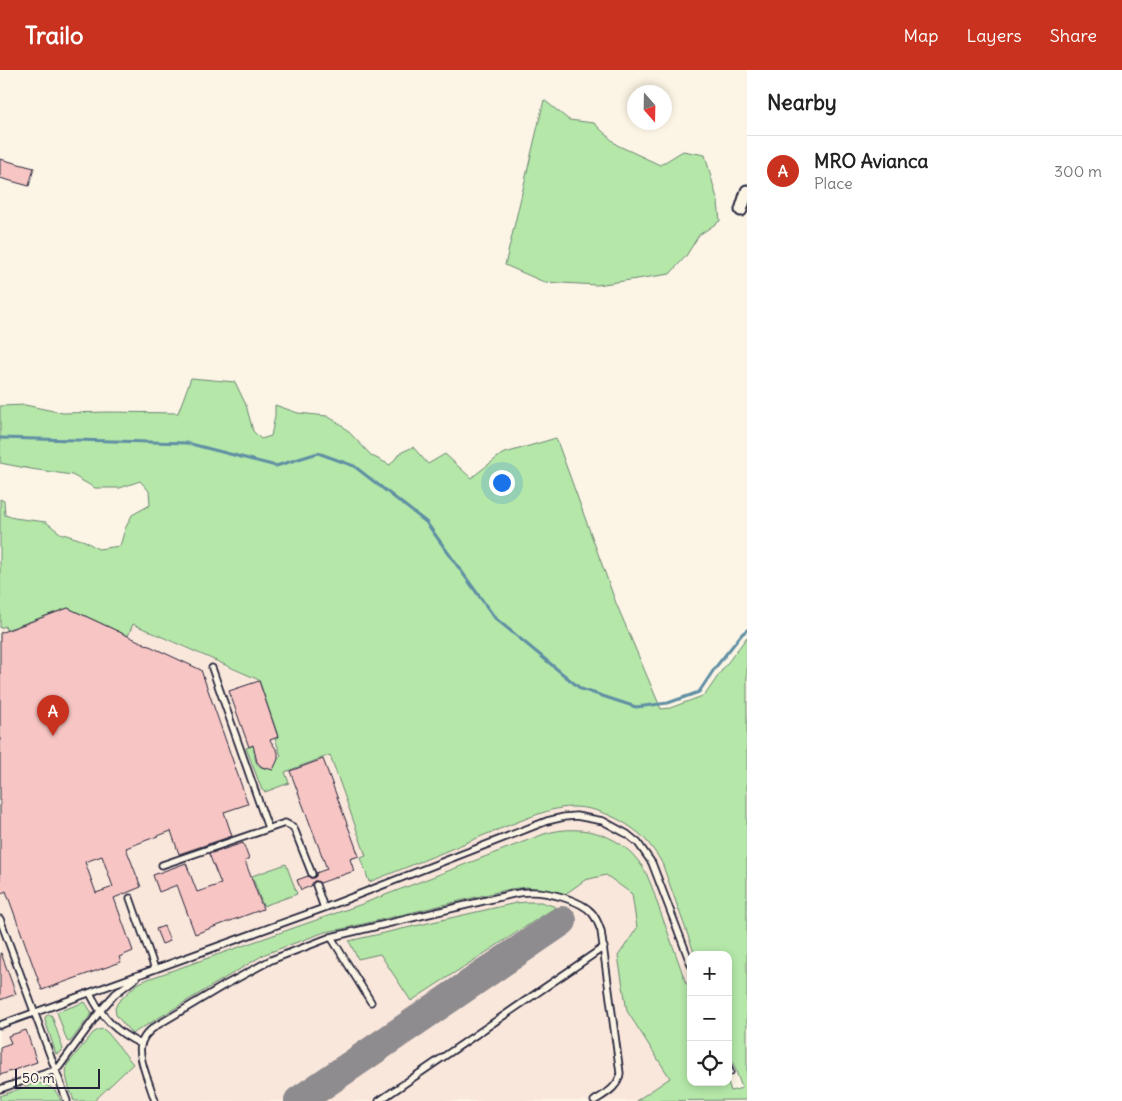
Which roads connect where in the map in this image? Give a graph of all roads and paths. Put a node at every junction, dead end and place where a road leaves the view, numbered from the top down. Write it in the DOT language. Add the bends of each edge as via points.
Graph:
graph roads {
  1 [pos="747,191"];
  2 [pos="741,210"];
  3 [pos="212,668"];
  4 [pos="268,828"];
  5 [pos="162,865"];
  6 [pos="312,874"];
  7 [pos="316,885"];
  8 [pos="130,898"];
  9 [pos="324,908"];
  10 [pos="0,919"];
  11 [pos="331,937"];
  12 [pos="604,947"];
  13 [pos="687,954"];
  14 [pos="155,969"];
  15 [pos="142,974"];
  16 [pos="90,992"];
  17 [pos="371,1002"];
  18 [pos="100,1011"];
  19 [pos="35,1013"];
  20 [pos="0,1025"];
  21 [pos="141,1044"];
  22 [pos="55,1070"];
  23 [pos="0,1089"];
  24 [pos="605,1093"];
  25 [pos="67,1101"];
  26 [pos="156,1101"];
  27 [pos="378,1101"];
  28 [pos="594,1101"];
  29 [pos="606,1101"];
  1 -- 2 [label="street"];
  3 -- 4 [label="lane"];
  4 -- 5 [label="lane"];
  4 -- 6 [label="lane" via="285,823 293,827"];
  7 -- 9 [label="lane"];
  8 -- 14 [label="lane"];
  9 -- 13 [label="lane" via="547,821 582,817 615,827 638,843 646,853"];
  9 -- 14 [label="lane"];
  10 -- 19 [label="lane"];
  11 -- 12 [label="lane" via="529,892 555,895 591,912 602,931"];
  11 -- 17 [label="lane"];
  11 -- 21 [label="lane" via="271,960 223,986 149,1031"];
  12 -- 24 [label="lane" via="620,1072 617,1084"];
  12 -- 27 [label="lane"];
  14 -- 15 [label="lane"];
  15 -- 16 [label="lane"];
  15 -- 18 [label="lane" via="114,994"];
  16 -- 18 [label="lane"];
  16 -- 19 [label="lane"];
  18 -- 21 [label="lane" via="121,1033"];
  18 -- 22 [label="lane"];
  19 -- 20 [label="lane"];
  19 -- 22 [label="lane"];
  21 -- 26 [label="lane" via="140,1056"];
  22 -- 23 [label="lane"];
  22 -- 25 [label="lane"];
  24 -- 28 [label="lane"];
  24 -- 29 [label="lane"];
}
